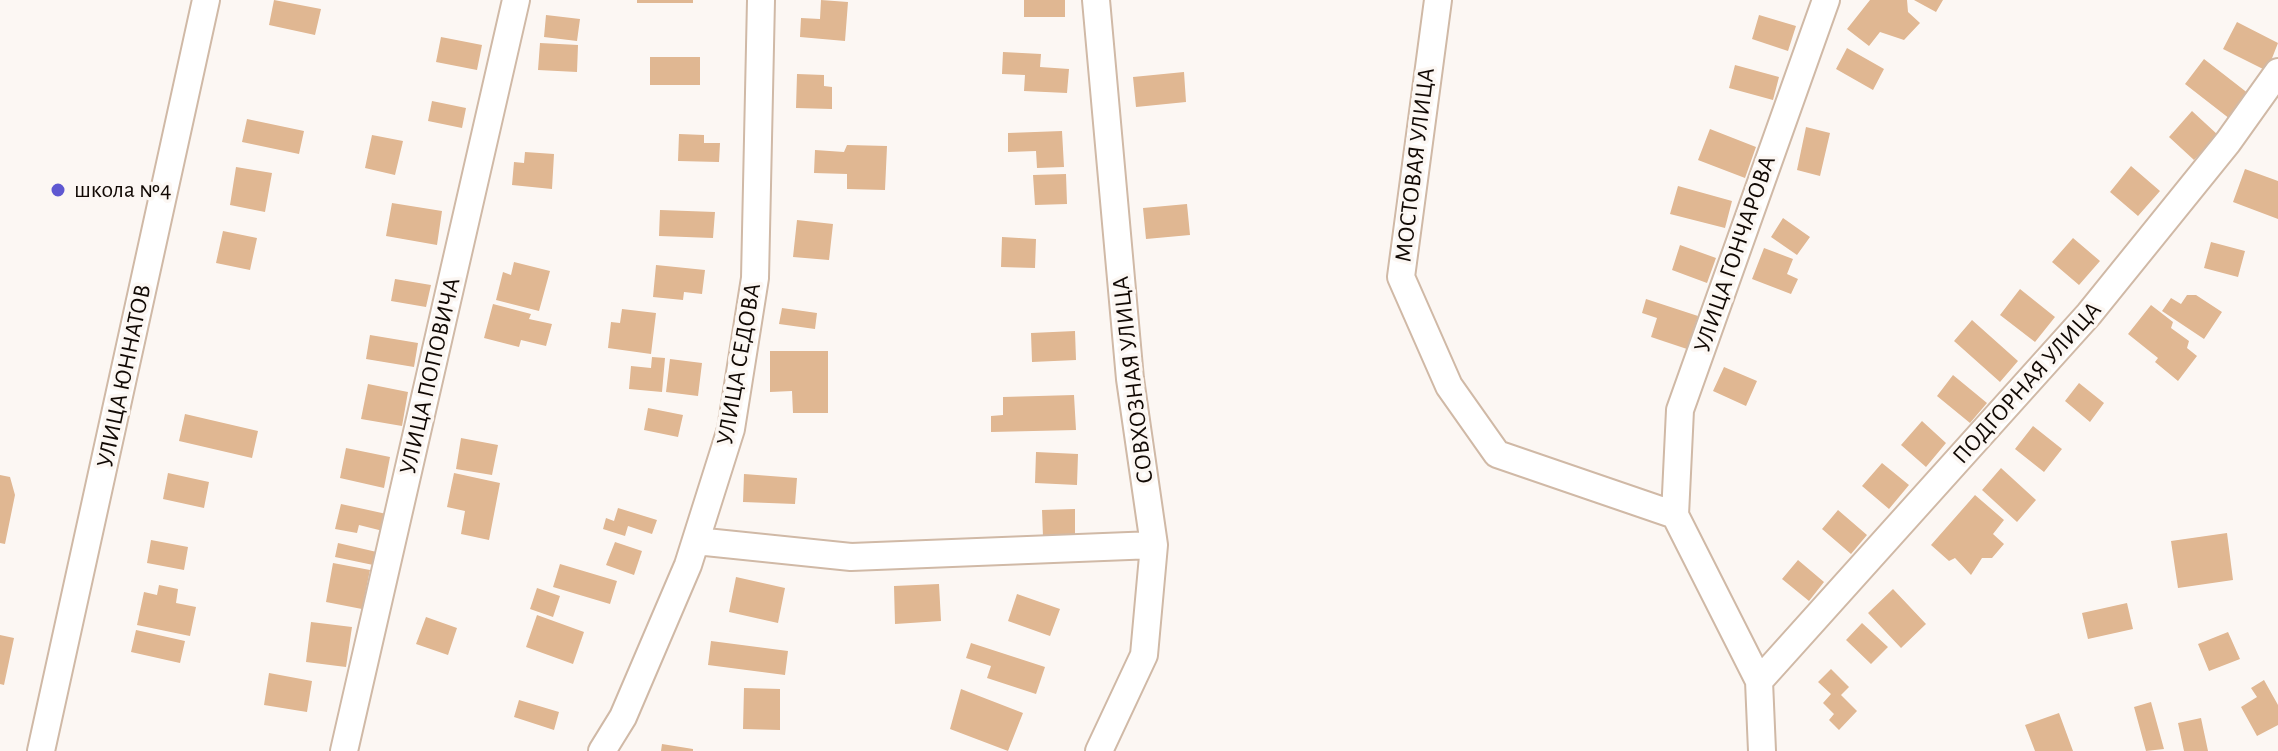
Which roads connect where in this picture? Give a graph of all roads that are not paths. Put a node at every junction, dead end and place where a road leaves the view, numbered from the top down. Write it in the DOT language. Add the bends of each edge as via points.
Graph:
graph roads {
  1 [pos="206,0"];
  2 [pos="516,0"];
  3 [pos="761,0"];
  4 [pos="1096,0"];
  5 [pos="1438,0"];
  6 [pos="1826,0"];
  7 [pos="2278,72"];
  8 [pos="1675,515"];
  9 [pos="696,541"];
  10 [pos="1154,545"];
  11 [pos="1759,681"];
  12 [pos="41,751"];
  13 [pos="344,751"];
  14 [pos="602,751"];
  15 [pos="1099,751"];
  16 [pos="1762,751"];
  1 -- 12 [label="street, УЛИЦА ЮННАТОВ"];
  2 -- 13 [label="street, УЛИЦА ПОПОВИЧА"];
  3 -- 9 [label="street, УЛИЦА СЕДОВА" via="755,278 731,429"];
  4 -- 10 [label="street, СОВХОЗНАЯ УЛИЦА" via="1130,379"];
  5 -- 8 [label="street, МОСТОВАЯ УЛИЦА" via="1401,277 1449,386 1497,454"];
  6 -- 8 [label="street, УЛИЦА ГОНЧАРОВА" via="1680,410"];
  7 -- 11 [label="street, ПОДГОРНАЯ УЛИЦА" via="2089,314"];
  8 -- 11 [label="street"];
  9 -- 10 [label="street" via="851,557"];
  9 -- 14 [label="street, УЛИЦА СЕДОВА" via="623,717"];
  10 -- 15 [label="street, СОВХОЗНАЯ УЛИЦА" via="1144,655"];
  11 -- 16 [label="street"];
}
